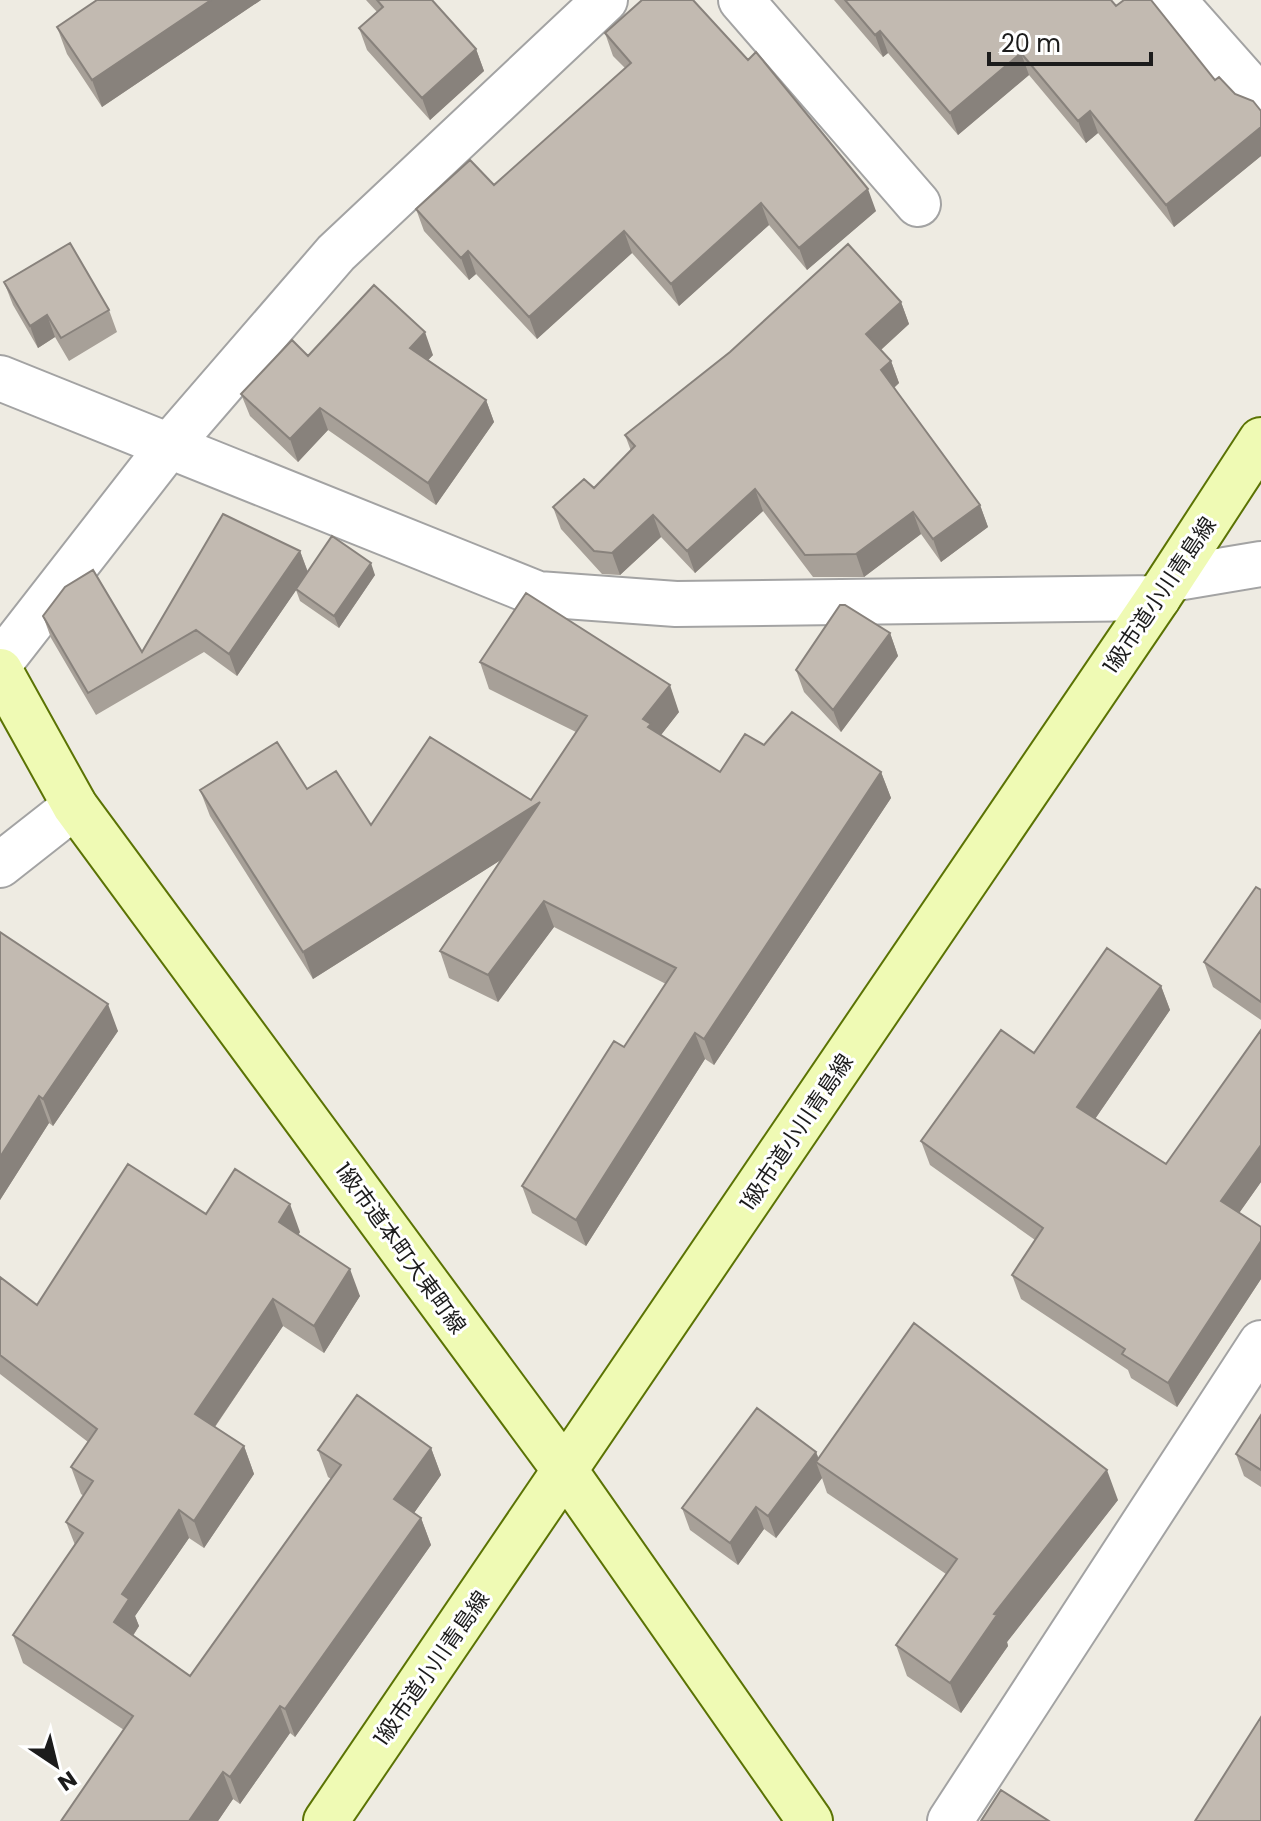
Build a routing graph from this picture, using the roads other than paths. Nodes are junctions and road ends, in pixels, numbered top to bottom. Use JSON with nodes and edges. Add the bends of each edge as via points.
{"nodes":[{"id":1,"x":605,"y":0,"type":"edge"},
{"id":2,"x":741,"y":0,"type":"edge"},
{"id":3,"x":1173,"y":0,"type":"edge"},
{"id":4,"x":1261,"y":99,"type":"edge"},
{"id":5,"x":918,"y":204,"type":"dead end"},
{"id":6,"x":0,"y":378,"type":"edge"},
{"id":7,"x":1261,"y":440,"type":"edge"},
{"id":8,"x":169,"y":446,"type":"junction"},
{"id":9,"x":1261,"y":564,"type":"edge"},
{"id":10,"x":1165,"y":588,"type":"junction"},
{"id":11,"x":0,"y":663,"type":"edge"},
{"id":12,"x":0,"y":671,"type":"edge"},
{"id":13,"x":75,"y":806,"type":"junction"},
{"id":14,"x":0,"y":865,"type":"edge"},
{"id":15,"x":1261,"y":1343,"type":"edge"},
{"id":16,"x":566,"y":1472,"type":"junction"},
{"id":17,"x":326,"y":1821,"type":"edge"},
{"id":18,"x":810,"y":1821,"type":"edge"},
{"id":19,"x":950,"y":1821,"type":"edge"}],
"edges":[{"from":1,"to":8,"type":"street","via":[[336,253]]},
{"from":2,"to":5,"type":"street"},
{"from":3,"to":4,"type":"street"},
{"from":6,"to":8,"type":"street"},
{"from":7,"to":10,"type":"street","name":"1級市道小川青島線"},
{"from":8,"to":10,"type":"street","via":[[538,594],[676,604]]},
{"from":8,"to":11,"type":"street"},
{"from":9,"to":10,"type":"street"},
{"from":10,"to":16,"type":"street","name":"1級市道小川青島線"},
{"from":12,"to":13,"type":"street","name":"1級市道本町大東町線"},
{"from":13,"to":14,"type":"street"},
{"from":13,"to":16,"type":"street","name":"1級市道本町大東町線"},
{"from":15,"to":19,"type":"street"},
{"from":16,"to":17,"type":"street","name":"1級市道小川青島線"},
{"from":16,"to":18,"type":"street","name":"1級市道本町大東町線"}]}
